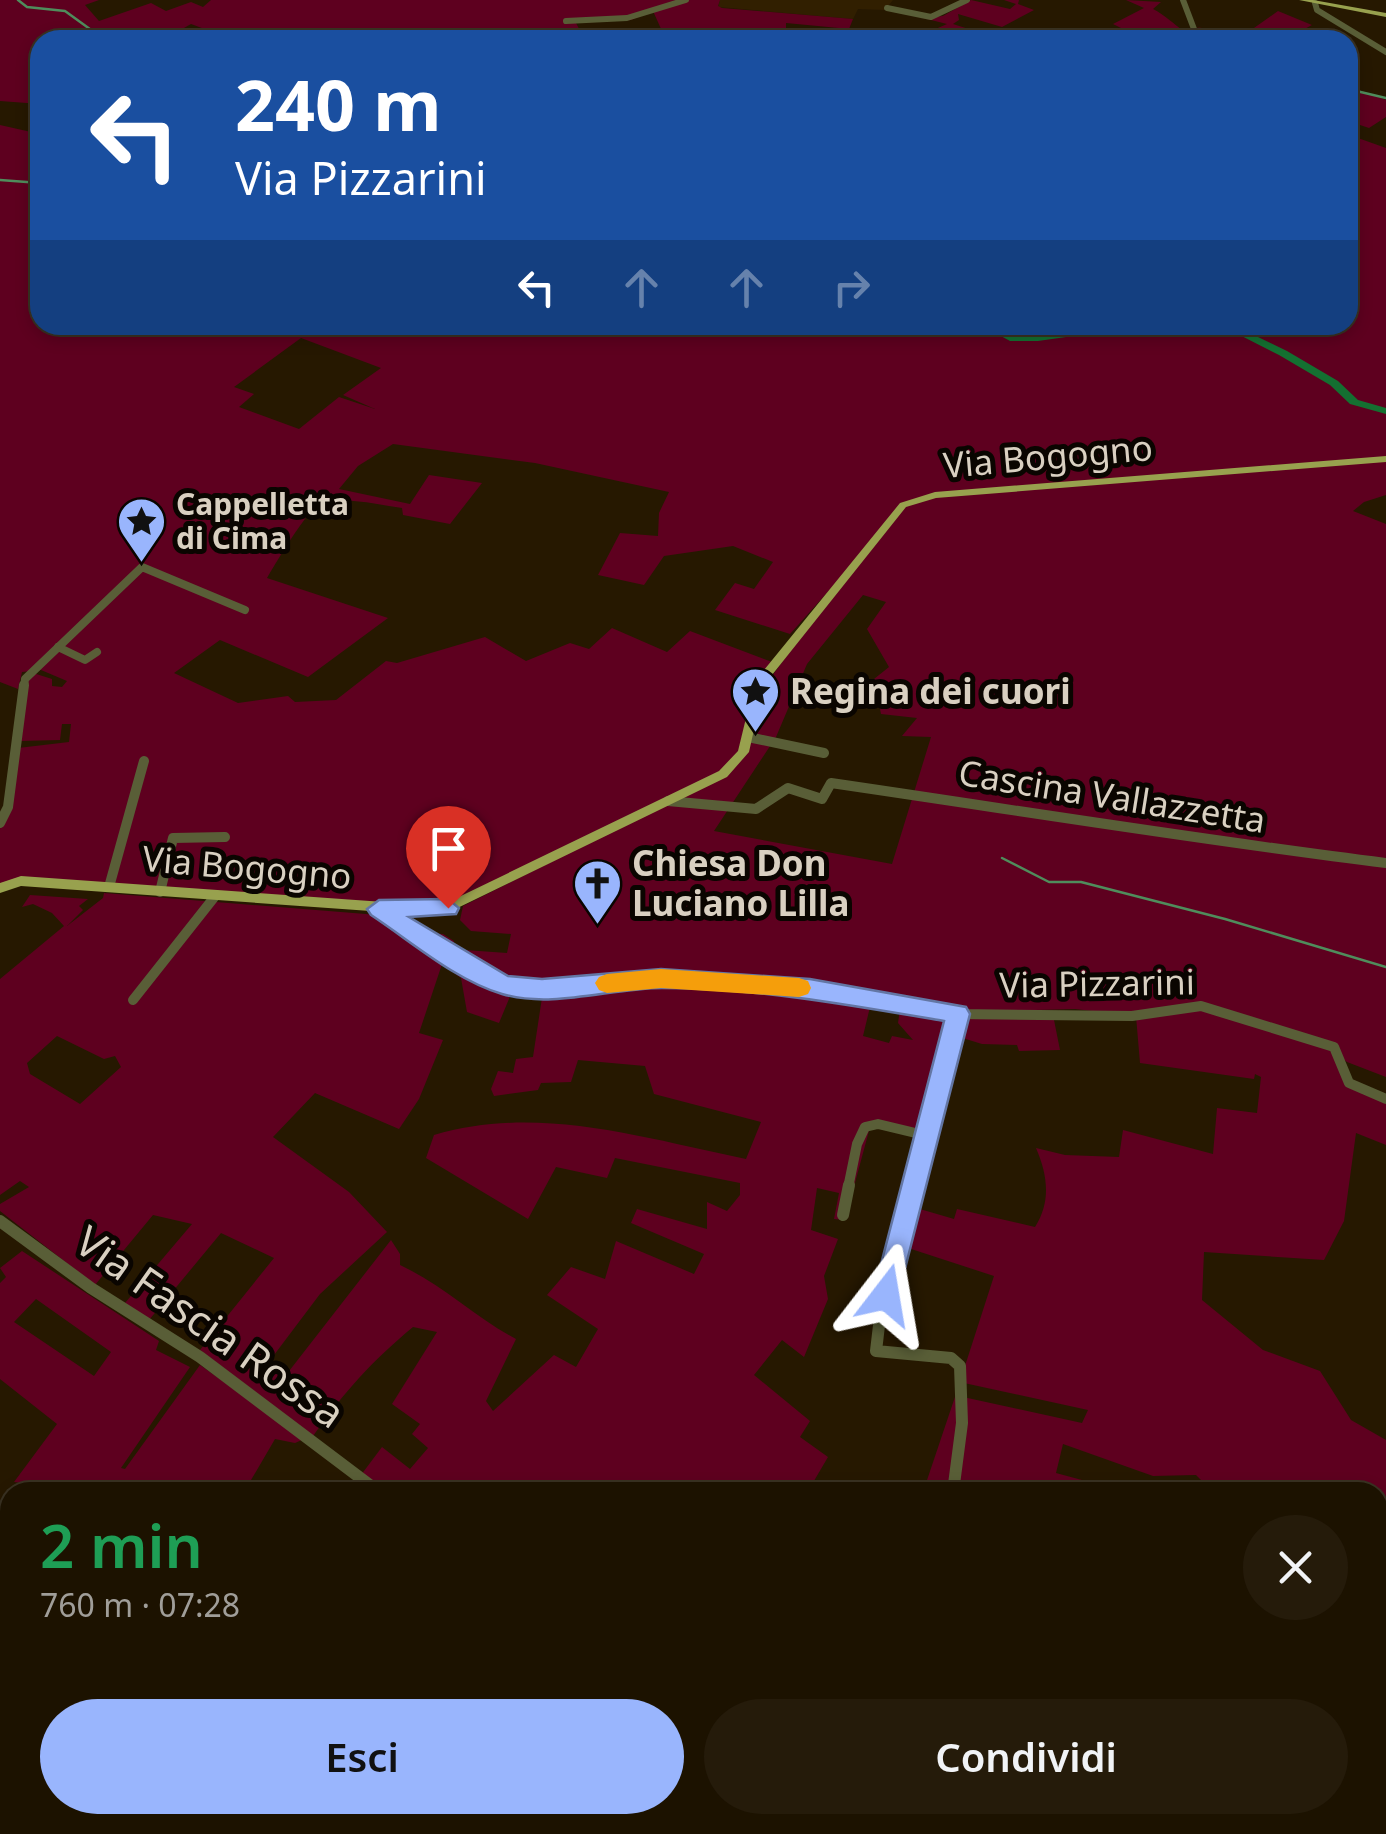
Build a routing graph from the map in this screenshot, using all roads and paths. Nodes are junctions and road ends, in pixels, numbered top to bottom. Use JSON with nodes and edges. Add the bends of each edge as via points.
{"nodes":[{"id":1,"x":968,"y":0,"type":"edge"},
{"id":2,"x":1184,"y":0,"type":"edge"},
{"id":3,"x":1302,"y":0,"type":"edge"},
{"id":4,"x":684,"y":1,"type":"edge"},
{"id":5,"x":1315,"y":2,"type":"junction"},
{"id":6,"x":887,"y":8,"type":"dead end"},
{"id":7,"x":1386,"y":15,"type":"edge"},
{"id":8,"x":566,"y":21,"type":"dead end"},
{"id":9,"x":1194,"y":28,"type":"dead end"},
{"id":10,"x":1348,"y":30,"type":"edge"},
{"id":11,"x":1358,"y":36,"type":"edge"},
{"id":12,"x":1386,"y":52,"type":"edge"},
{"id":13,"x":1386,"y":459,"type":"edge"},
{"id":14,"x":245,"y":610,"type":"dead end"},
{"id":15,"x":58,"y":646,"type":"junction"},
{"id":16,"x":96,"y":652,"type":"dead end"},
{"id":17,"x":748,"y":737,"type":"junction"},
{"id":18,"x":824,"y":752,"type":"dead end"},
{"id":19,"x":144,"y":761,"type":"dead end"},
{"id":20,"x":668,"y":801,"type":"junction"},
{"id":21,"x":0,"y":823,"type":"edge"},
{"id":22,"x":226,"y":836,"type":"dead end"},
{"id":23,"x":1386,"y":863,"type":"edge"},
{"id":24,"x":0,"y":888,"type":"edge"},
{"id":25,"x":109,"y":888,"type":"junction"},
{"id":26,"x":160,"y":892,"type":"junction"},
{"id":27,"x":216,"y":896,"type":"junction"},
{"id":28,"x":379,"y":909,"type":"junction"},
{"id":29,"x":132,"y":1000,"type":"dead end"},
{"id":30,"x":958,"y":1014,"type":"junction"},
{"id":31,"x":1386,"y":1099,"type":"edge"},
{"id":32,"x":928,"y":1136,"type":"junction"},
{"id":33,"x":843,"y":1216,"type":"dead end"},
{"id":34,"x":0,"y":1222,"type":"edge"},
{"id":35,"x":366,"y":1482,"type":"edge"},
{"id":36,"x":954,"y":1482,"type":"edge"}],
"edges":[{"from":1,"to":6,"type":"street","via":[[931,17]]},
{"from":2,"to":9,"type":"street"},
{"from":3,"to":5,"type":"main road"},
{"from":4,"to":8,"type":"street","via":[[627,18]]},
{"from":5,"to":7,"type":"main road"},
{"from":5,"to":10,"type":"street"},
{"from":11,"to":12,"type":"street"},
{"from":13,"to":17,"type":"main road","name":"Via Bogogno","via":[[912,500],[759,684]]},
{"from":14,"to":15,"type":"street","via":[[142,567]]},
{"from":15,"to":16,"type":"street","via":[[85,660]]},
{"from":15,"to":21,"type":"street","via":[[22,688],[8,807]]},
{"from":17,"to":18,"type":"street"},
{"from":17,"to":20,"type":"main road","name":"Via Bogogno","via":[[738,761],[723,774]]},
{"from":19,"to":25,"type":"street"},
{"from":20,"to":23,"type":"street","name":"Cascina Vallazzetta","via":[[756,808],[788,788],[822,800],[830,783]]},
{"from":20,"to":28,"type":"main road","name":"Via Bogogno","via":[[440,911]]},
{"from":22,"to":26,"type":"street","via":[[173,838]]},
{"from":24,"to":25,"type":"main road","name":"Via Bogogno","via":[[17,881]]},
{"from":25,"to":26,"type":"main road","name":"Via Bogogno"},
{"from":26,"to":27,"type":"main road","name":"Via Bogogno"},
{"from":27,"to":28,"type":"main road","name":"Via Bogogno"},
{"from":27,"to":29,"type":"street"},
{"from":28,"to":30,"type":"street","name":"Via Pizzarini","via":[[506,986],[702,981],[810,988]]},
{"from":30,"to":31,"type":"street","name":"Via Pizzarini","via":[[1119,1016],[1201,1006],[1334,1047],[1348,1084]]},
{"from":30,"to":32,"type":"street"},
{"from":32,"to":33,"type":"street","via":[[864,1127]]},
{"from":32,"to":36,"type":"street","via":[[876,1351],[957,1361],[960,1450]]},
{"from":34,"to":35,"type":"street","name":"Via Fascia Rossa","via":[[200,1357]]}]}
